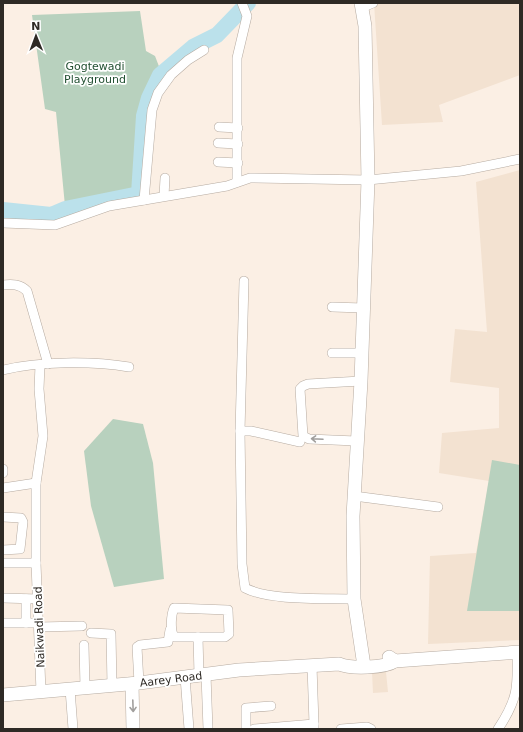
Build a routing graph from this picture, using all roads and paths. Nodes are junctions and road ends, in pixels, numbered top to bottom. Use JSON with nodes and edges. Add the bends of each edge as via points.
{"nodes":[{"id":1,"x":242,"y":3,"type":"edge"},
{"id":2,"x":365,"y":5,"type":"edge"},
{"id":3,"x":204,"y":50,"type":"dead end"},
{"id":4,"x":218,"y":127,"type":"dead end"},
{"id":5,"x":238,"y":128,"type":"junction"},
{"id":6,"x":218,"y":143,"type":"dead end"},
{"id":7,"x":238,"y":144,"type":"junction"},
{"id":8,"x":520,"y":158,"type":"edge"},
{"id":9,"x":218,"y":162,"type":"dead end"},
{"id":10,"x":238,"y":163,"type":"junction"},
{"id":11,"x":138,"y":174,"type":"dead end"},
{"id":12,"x":148,"y":174,"type":"junction"},
{"id":13,"x":165,"y":178,"type":"dead end"},
{"id":14,"x":368,"y":180,"type":"junction"},
{"id":15,"x":237,"y":182,"type":"junction"},
{"id":16,"x":164,"y":196,"type":"junction"},
{"id":17,"x":144,"y":200,"type":"junction"},
{"id":18,"x":3,"y":223,"type":"edge"},
{"id":19,"x":244,"y":281,"type":"dead end"},
{"id":20,"x":3,"y":285,"type":"edge"},
{"id":21,"x":332,"y":307,"type":"dead end"},
{"id":22,"x":363,"y":308,"type":"junction"},
{"id":23,"x":332,"y":353,"type":"dead end"},
{"id":24,"x":361,"y":353,"type":"junction"},
{"id":25,"x":44,"y":364,"type":"junction"},
{"id":26,"x":129,"y":367,"type":"dead end"},
{"id":27,"x":3,"y":370,"type":"edge"},
{"id":28,"x":361,"y":381,"type":"junction"},
{"id":29,"x":240,"y":431,"type":"junction"},
{"id":30,"x":356,"y":440,"type":"junction"},
{"id":31,"x":300,"y":442,"type":"dead end"},
{"id":32,"x":3,"y":469,"type":"edge"},
{"id":33,"x":3,"y":474,"type":"edge"},
{"id":34,"x":36,"y":483,"type":"junction"},
{"id":35,"x":3,"y":488,"type":"edge"},
{"id":36,"x":354,"y":496,"type":"junction"},
{"id":37,"x":438,"y":507,"type":"dead end"},
{"id":38,"x":3,"y":517,"type":"edge"},
{"id":39,"x":3,"y":550,"type":"edge"},
{"id":40,"x":3,"y":562,"type":"edge"},
{"id":41,"x":36,"y":563,"type":"junction"},
{"id":42,"x":3,"y":593,"type":"edge"},
{"id":43,"x":38,"y":596,"type":"junction"},
{"id":44,"x":3,"y":598,"type":"edge"},
{"id":45,"x":26,"y":599,"type":"junction"},
{"id":46,"x":354,"y":599,"type":"junction"},
{"id":47,"x":170,"y":605,"type":"dead end"},
{"id":48,"x":3,"y":623,"type":"edge"},
{"id":49,"x":26,"y":623,"type":"junction"},
{"id":50,"x":38,"y":625,"type":"junction"},
{"id":51,"x":82,"y":626,"type":"dead end"},
{"id":52,"x":91,"y":633,"type":"dead end"},
{"id":53,"x":198,"y":637,"type":"junction"},
{"id":54,"x":84,"y":645,"type":"dead end"},
{"id":55,"x":518,"y":652,"type":"edge"},
{"id":56,"x":364,"y":662,"type":"junction"},
{"id":57,"x":312,"y":666,"type":"junction"},
{"id":58,"x":202,"y":675,"type":"junction"},
{"id":59,"x":185,"y":677,"type":"junction"},
{"id":60,"x":135,"y":684,"type":"junction"},
{"id":61,"x":112,"y":686,"type":"junction"},
{"id":62,"x":85,"y":688,"type":"junction"},
{"id":63,"x":70,"y":689,"type":"junction"},
{"id":64,"x":41,"y":692,"type":"junction"},
{"id":65,"x":3,"y":695,"type":"edge"},
{"id":66,"x":271,"y":706,"type":"dead end"},
{"id":67,"x":314,"y":726,"type":"edge"},
{"id":68,"x":292,"y":727,"type":"edge"},
{"id":69,"x":73,"y":729,"type":"edge"},
{"id":70,"x":134,"y":729,"type":"edge"},
{"id":71,"x":189,"y":729,"type":"edge"},
{"id":72,"x":208,"y":729,"type":"edge"},
{"id":73,"x":246,"y":729,"type":"edge"},
{"id":74,"x":254,"y":729,"type":"edge"},
{"id":75,"x":341,"y":729,"type":"edge"},
{"id":76,"x":371,"y":729,"type":"edge"},
{"id":77,"x":498,"y":729,"type":"edge"}],
"edges":[{"from":1,"to":5,"type":"street","via":[[247,16],[237,58]]},
{"from":2,"to":14,"type":"street"},
{"from":3,"to":12,"type":"street","via":[[171,75],[158,93],[152,110]]},
{"from":4,"to":5,"type":"street"},
{"from":5,"to":7,"type":"street"},
{"from":6,"to":7,"type":"street"},
{"from":7,"to":10,"type":"street"},
{"from":8,"to":14,"type":"street","via":[[461,171]]},
{"from":9,"to":10,"type":"street"},
{"from":10,"to":15,"type":"street"},
{"from":11,"to":12,"type":"street"},
{"from":12,"to":17,"type":"street"},
{"from":13,"to":16,"type":"street"},
{"from":14,"to":15,"type":"street","via":[[250,178]]},
{"from":14,"to":22,"type":"street"},
{"from":15,"to":16,"type":"street","via":[[227,186]]},
{"from":16,"to":17,"type":"street"},
{"from":17,"to":18,"type":"street","via":[[109,206],[55,225]]},
{"from":19,"to":29,"type":"street"},
{"from":20,"to":25,"type":"street","name":"Naikwadi Road","via":[[15,284],[27,291]]},
{"from":21,"to":22,"type":"street"},
{"from":22,"to":24,"type":"street"},
{"from":23,"to":24,"type":"street"},
{"from":24,"to":28,"type":"street"},
{"from":25,"to":26,"type":"street","via":[[112,364]]},
{"from":25,"to":27,"type":"street","via":[[23,365]]},
{"from":25,"to":34,"type":"street","name":"Naikwadi Road","via":[[39,390],[43,436]]},
{"from":28,"to":30,"type":"street"},
{"from":30,"to":28,"type":"street","one_way":true,"via":[[308,439],[303,436],[300,389],[308,384]]},
{"from":29,"to":31,"type":"street"},
{"from":29,"to":46,"type":"street","via":[[242,564],[245,588],[269,596]]},
{"from":30,"to":36,"type":"street"},
{"from":32,"to":33,"type":"street"},
{"from":34,"to":35,"type":"street"},
{"from":34,"to":41,"type":"street","name":"Naikwadi Road"},
{"from":36,"to":37,"type":"street"},
{"from":36,"to":46,"type":"street"},
{"from":38,"to":39,"type":"street","via":[[21,518],[23,522],[20,549]]},
{"from":40,"to":41,"type":"street"},
{"from":41,"to":43,"type":"street","name":"Naikwadi Road"},
{"from":42,"to":43,"type":"street"},
{"from":43,"to":45,"type":"street"},
{"from":43,"to":50,"type":"street","name":"Naikwadi Road"},
{"from":44,"to":45,"type":"street"},
{"from":45,"to":49,"type":"street"},
{"from":46,"to":56,"type":"street"},
{"from":47,"to":60,"type":"street","via":[[170,640],[137,647]]},
{"from":48,"to":49,"type":"street"},
{"from":49,"to":50,"type":"street"},
{"from":50,"to":51,"type":"street"},
{"from":50,"to":64,"type":"street","name":"Naikwadi Road"},
{"from":52,"to":61,"type":"street","via":[[111,634]]},
{"from":53,"to":53,"type":"street","via":[[174,637],[174,608],[228,610],[227,636]]},
{"from":53,"to":58,"type":"street"},
{"from":54,"to":62,"type":"street"},
{"from":55,"to":56,"type":"street","name":"Aarey Road","via":[[395,661],[389,657]]},
{"from":55,"to":77,"type":"street","via":[[518,682],[511,709]]},
{"from":56,"to":57,"type":"street","name":"Aarey Road","via":[[346,659],[339,664]]},
{"from":57,"to":58,"type":"street","name":"Aarey Road"},
{"from":57,"to":67,"type":"street"},
{"from":58,"to":59,"type":"street","name":"Aarey Road"},
{"from":58,"to":72,"type":"street"},
{"from":59,"to":60,"type":"street","name":"Aarey Road"},
{"from":59,"to":71,"type":"street"},
{"from":60,"to":61,"type":"street","name":"Aarey Road"},
{"from":60,"to":70,"type":"street","one_way":true},
{"from":61,"to":62,"type":"street","name":"Aarey Road"},
{"from":62,"to":63,"type":"street","name":"Aarey Road"},
{"from":63,"to":64,"type":"street","name":"Aarey Road"},
{"from":63,"to":69,"type":"street"},
{"from":64,"to":65,"type":"street","name":"Aarey Road"},
{"from":66,"to":73,"type":"street","via":[[246,708]]},
{"from":67,"to":68,"type":"street"},
{"from":68,"to":74,"type":"street"},
{"from":75,"to":76,"type":"street"}]}
